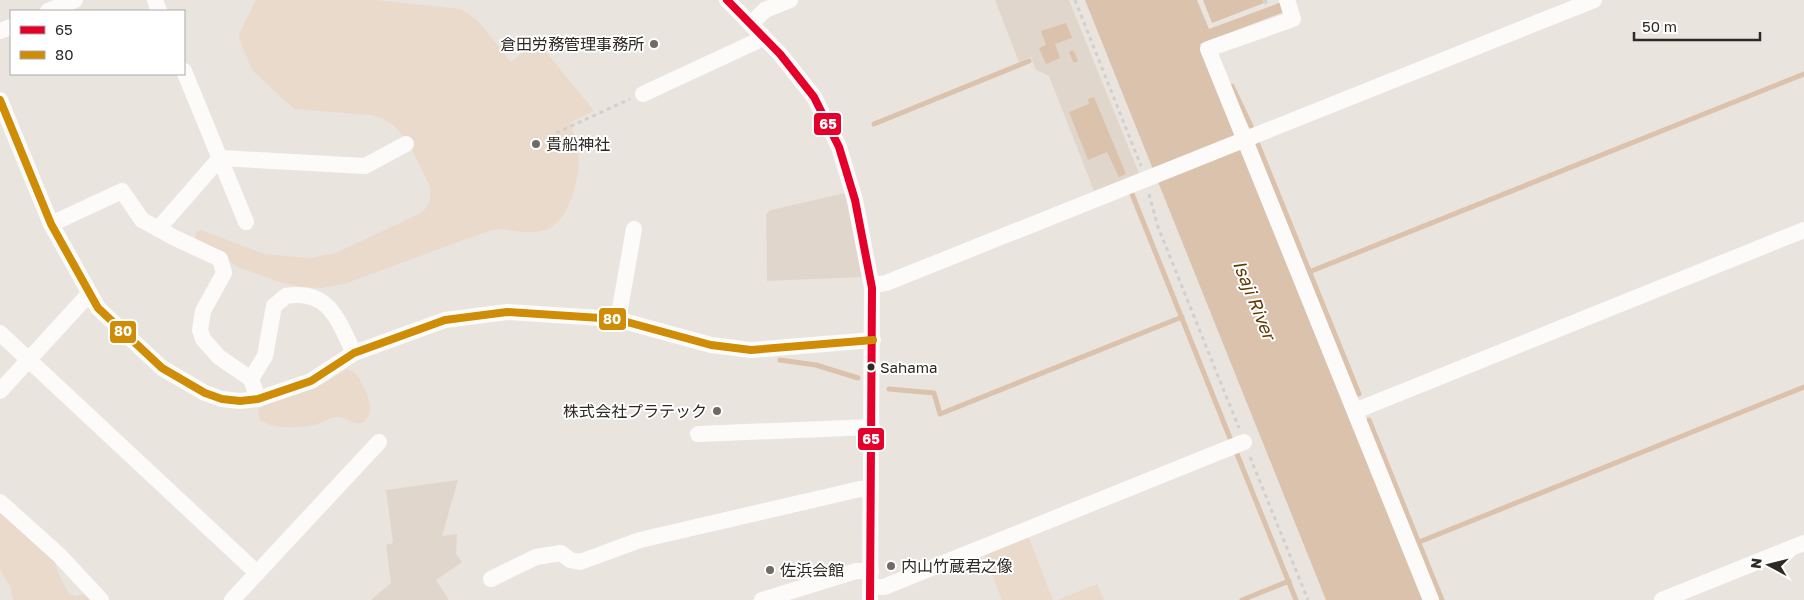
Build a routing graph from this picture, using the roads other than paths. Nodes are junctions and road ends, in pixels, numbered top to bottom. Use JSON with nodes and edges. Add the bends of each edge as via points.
{"nodes":[{"id":1,"x":75,"y":0,"type":"edge"},
{"id":2,"x":727,"y":0,"type":"edge"},
{"id":3,"x":790,"y":0,"type":"edge"},
{"id":4,"x":1287,"y":0,"type":"edge"},
{"id":5,"x":1594,"y":0,"type":"edge"},
{"id":6,"x":50,"y":10,"type":"edge"},
{"id":7,"x":756,"y":30,"type":"junction"},
{"id":8,"x":185,"y":73,"type":"edge"},
{"id":9,"x":643,"y":94,"type":"road end"},
{"id":10,"x":0,"y":100,"type":"edge"},
{"id":11,"x":1243,"y":140,"type":"junction"},
{"id":12,"x":406,"y":144,"type":"dead end"},
{"id":13,"x":220,"y":158,"type":"junction"},
{"id":14,"x":246,"y":222,"type":"dead end"},
{"id":15,"x":51,"y":224,"type":"junction"},
{"id":16,"x":158,"y":229,"type":"junction"},
{"id":17,"x":634,"y":229,"type":"dead end"},
{"id":18,"x":1804,"y":230,"type":"edge"},
{"id":19,"x":872,"y":285,"type":"junction"},
{"id":20,"x":90,"y":294,"type":"junction"},
{"id":21,"x":618,"y":320,"type":"junction"},
{"id":22,"x":0,"y":333,"type":"edge"},
{"id":23,"x":873,"y":340,"type":"junction"},
{"id":24,"x":354,"y":354,"type":"junction"},
{"id":25,"x":29,"y":360,"type":"junction"},
{"id":26,"x":251,"y":379,"type":"junction"},
{"id":27,"x":0,"y":391,"type":"edge"},
{"id":28,"x":258,"y":398,"type":"junction"},
{"id":29,"x":1355,"y":410,"type":"junction"},
{"id":30,"x":872,"y":427,"type":"junction"},
{"id":31,"x":698,"y":434,"type":"dead end"},
{"id":32,"x":378,"y":442,"type":"dead end"},
{"id":33,"x":1244,"y":442,"type":"road end"},
{"id":34,"x":871,"y":490,"type":"junction"},
{"id":35,"x":0,"y":502,"type":"edge"},
{"id":36,"x":1804,"y":543,"type":"edge"},
{"id":37,"x":257,"y":573,"type":"junction"},
{"id":38,"x":491,"y":579,"type":"dead end"},
{"id":39,"x":870,"y":586,"type":"edge"},
{"id":40,"x":101,"y":600,"type":"edge"},
{"id":41,"x":232,"y":600,"type":"edge"},
{"id":42,"x":762,"y":600,"type":"edge"},
{"id":43,"x":1431,"y":600,"type":"edge"},
{"id":44,"x":1662,"y":600,"type":"edge"}],
"edges":[{"from":1,"to":6,"type":"street"},
{"from":2,"to":7,"type":"street"},
{"from":3,"to":7,"type":"street","via":[[765,10]]},
{"from":4,"to":11,"type":"street","via":[[1293,19],[1208,49]]},
{"from":5,"to":11,"type":"street"},
{"from":7,"to":9,"type":"street","via":[[755,42]]},
{"from":7,"to":19,"type":"street","via":[[814,97],[839,147],[855,200]]},
{"from":8,"to":13,"type":"street"},
{"from":10,"to":15,"type":"street"},
{"from":11,"to":19,"type":"street","via":[[895,279]]},
{"from":11,"to":29,"type":"street"},
{"from":12,"to":13,"type":"street","via":[[365,166]]},
{"from":13,"to":14,"type":"street"},
{"from":13,"to":16,"type":"street"},
{"from":15,"to":16,"type":"street","via":[[122,191],[142,220]]},
{"from":15,"to":20,"type":"street"},
{"from":16,"to":26,"type":"street","via":[[220,259],[224,273],[203,311],[200,330],[203,339],[219,357]]},
{"from":17,"to":21,"type":"street"},
{"from":18,"to":29,"type":"street"},
{"from":19,"to":23,"type":"street"},
{"from":20,"to":25,"type":"street"},
{"from":20,"to":28,"type":"street","via":[[104,315],[150,358],[176,377],[222,399]]},
{"from":21,"to":23,"type":"street","via":[[711,345],[751,350]]},
{"from":21,"to":24,"type":"street","via":[[515,311],[462,316]]},
{"from":22,"to":25,"type":"street"},
{"from":23,"to":30,"type":"street"},
{"from":24,"to":26,"type":"street","via":[[334,312],[326,303],[307,296],[286,296],[274,306],[265,356]]},
{"from":24,"to":28,"type":"street","via":[[319,377]]},
{"from":25,"to":27,"type":"street"},
{"from":25,"to":37,"type":"street"},
{"from":26,"to":28,"type":"street"},
{"from":29,"to":43,"type":"street"},
{"from":30,"to":31,"type":"street"},
{"from":30,"to":34,"type":"street"},
{"from":32,"to":37,"type":"street"},
{"from":33,"to":39,"type":"street","via":[[884,587]]},
{"from":34,"to":38,"type":"street","via":[[860,489],[640,540],[580,562],[561,554],[541,556]]},
{"from":34,"to":39,"type":"street"},
{"from":35,"to":40,"type":"street","via":[[59,555]]},
{"from":36,"to":44,"type":"street"},
{"from":37,"to":41,"type":"street"},
{"from":39,"to":42,"type":"street","via":[[856,572]]}]}
